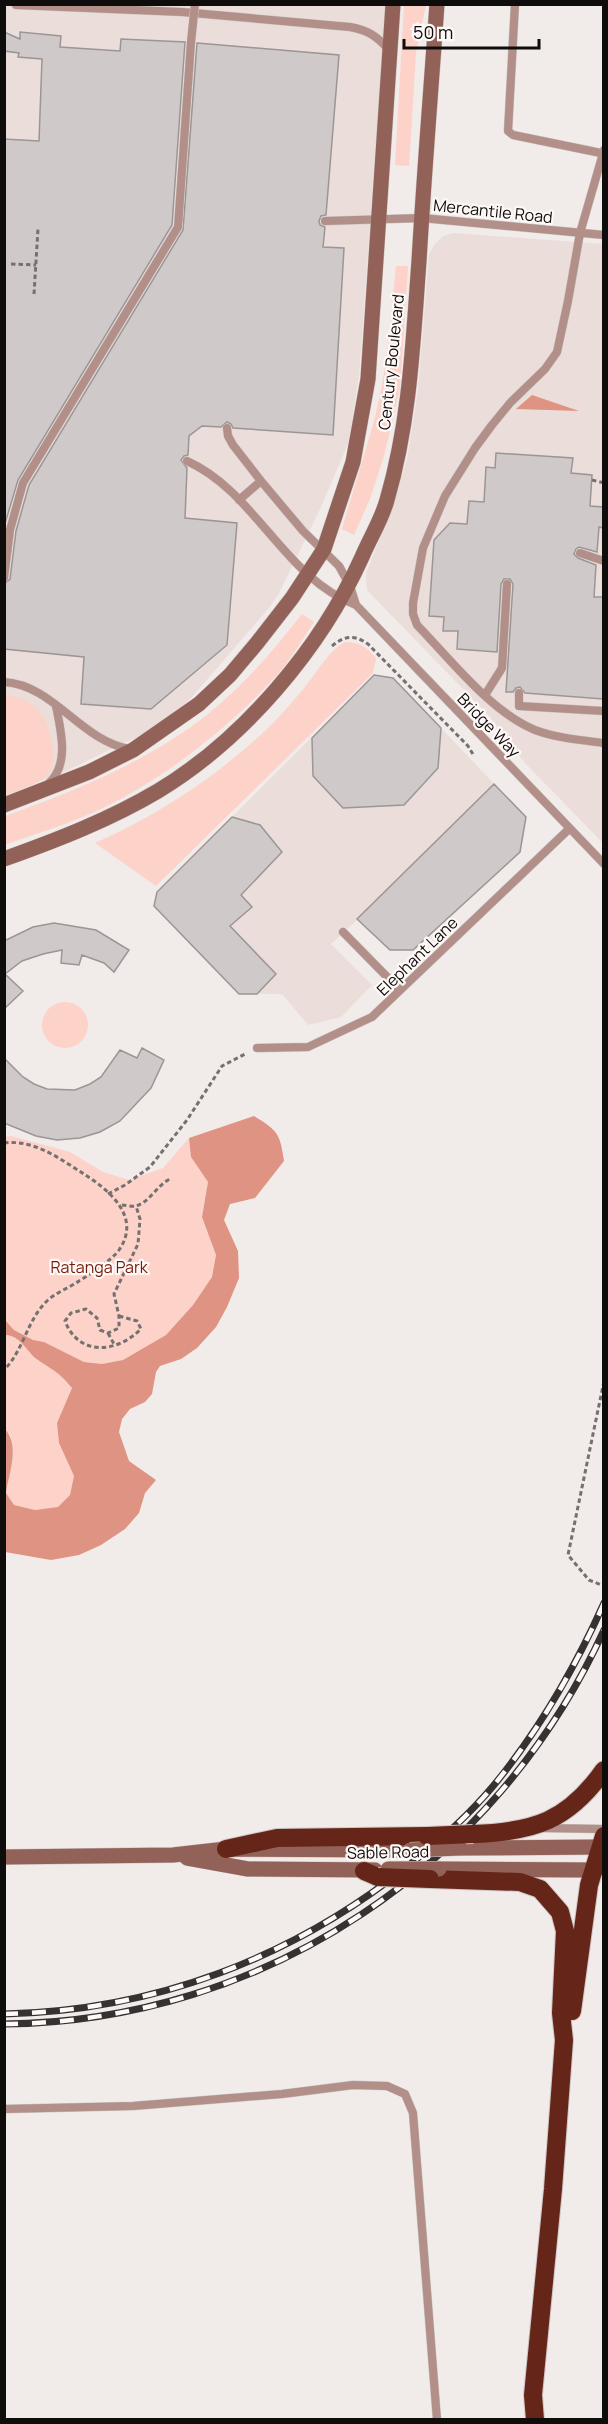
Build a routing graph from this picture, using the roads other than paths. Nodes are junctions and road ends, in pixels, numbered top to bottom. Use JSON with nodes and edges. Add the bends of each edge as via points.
{"nodes":[{"id":1,"x":16,"y":4,"type":"edge"},
{"id":2,"x":195,"y":4,"type":"edge"},
{"id":3,"x":393,"y":4,"type":"edge"},
{"id":4,"x":437,"y":4,"type":"edge"},
{"id":5,"x":515,"y":4,"type":"edge"},
{"id":6,"x":389,"y":50,"type":"junction"},
{"id":7,"x":602,"y":152,"type":"edge"},
{"id":8,"x":379,"y":218,"type":"junction"},
{"id":9,"x":422,"y":218,"type":"junction"},
{"id":10,"x":325,"y":221,"type":"dead end"},
{"id":11,"x":580,"y":233,"type":"junction"},
{"id":12,"x":603,"y":235,"type":"edge"},
{"id":13,"x":227,"y":428,"type":"dead end"},
{"id":14,"x":187,"y":461,"type":"dead end"},
{"id":15,"x":261,"y":481,"type":"junction"},
{"id":16,"x":239,"y":500,"type":"junction"},
{"id":17,"x":324,"y":549,"type":"junction"},
{"id":18,"x":580,"y":553,"type":"dead end"},
{"id":19,"x":603,"y":561,"type":"edge"},
{"id":20,"x":308,"y":574,"type":"junction"},
{"id":21,"x":4,"y":578,"type":"edge"},
{"id":22,"x":507,"y":584,"type":"dead end"},
{"id":23,"x":350,"y":586,"type":"junction"},
{"id":24,"x":349,"y":602,"type":"junction"},
{"id":25,"x":4,"y":682,"type":"edge"},
{"id":26,"x":519,"y":693,"type":"dead end"},
{"id":27,"x":485,"y":695,"type":"junction"},
{"id":28,"x":56,"y":706,"type":"junction"},
{"id":29,"x":603,"y":711,"type":"edge"},
{"id":30,"x":603,"y":743,"type":"edge"},
{"id":31,"x":133,"y":750,"type":"junction"},
{"id":32,"x":38,"y":793,"type":"junction"},
{"id":33,"x":4,"y":805,"type":"edge"},
{"id":34,"x":569,"y":829,"type":"junction"},
{"id":35,"x":4,"y":859,"type":"edge"},
{"id":36,"x":603,"y":864,"type":"edge"},
{"id":37,"x":343,"y":932,"type":"dead end"},
{"id":38,"x":400,"y":990,"type":"junction"},
{"id":39,"x":256,"y":1048,"type":"road end"},
{"id":40,"x":603,"y":1770,"type":"edge"},
{"id":41,"x":528,"y":1828,"type":"junction"},
{"id":42,"x":603,"y":1839,"type":"edge"},
{"id":43,"x":226,"y":1849,"type":"junction"},
{"id":44,"x":173,"y":1855,"type":"junction"},
{"id":45,"x":4,"y":1857,"type":"edge"},
{"id":46,"x":598,"y":1868,"type":"edge"},
{"id":47,"x":377,"y":1872,"type":"joint"},
{"id":48,"x":435,"y":1874,"type":"junction"},
{"id":49,"x":564,"y":2040,"type":"junction"},
{"id":50,"x":4,"y":2109,"type":"edge"},
{"id":51,"x":437,"y":2420,"type":"edge"},
{"id":52,"x":535,"y":2420,"type":"edge"}],
"edges":[{"from":1,"to":6,"type":"lane","via":[[182,12],[350,27],[364,29]]},
{"from":2,"to":21,"type":"lane","bridge":true,"via":[[177,227],[23,483],[10,530]]},
{"from":3,"to":6,"type":"main road","name":"Century Boulevard"},
{"from":4,"to":9,"type":"main road","name":"Century Boulevard"},
{"from":5,"to":7,"type":"lane","via":[[508,131]]},
{"from":6,"to":8,"type":"main road","name":"Century Boulevard"},
{"from":7,"to":11,"type":"lane"},
{"from":8,"to":9,"type":"lane","name":"Mercantile Road"},
{"from":8,"to":10,"type":"lane","name":"Mercantile Road"},
{"from":8,"to":17,"type":"main road","name":"Century Boulevard","via":[[368,379],[360,432]]},
{"from":9,"to":11,"type":"lane","name":"Mercantile Road"},
{"from":9,"to":23,"type":"main road","name":"Century Boulevard","via":[[406,419],[387,502]]},
{"from":11,"to":12,"type":"lane","name":"Mercantile Road"},
{"from":11,"to":27,"type":"lane","via":[[557,352],[475,448],[445,496],[423,548],[412,603],[417,625]]},
{"from":13,"to":15,"type":"lane","via":[[233,445]]},
{"from":14,"to":16,"type":"lane","name":"Bridge Way","via":[[202,467]]},
{"from":15,"to":16,"type":"lane"},
{"from":15,"to":17,"type":"lane","via":[[303,531]]},
{"from":16,"to":20,"type":"lane","name":"Bridge Way"},
{"from":17,"to":20,"type":"main road","name":"Century Boulevard"},
{"from":17,"to":23,"type":"lane"},
{"from":18,"to":19,"type":"lane"},
{"from":20,"to":24,"type":"lane","name":"Bridge Way"},
{"from":20,"to":31,"type":"main road","name":"Century Boulevard","via":[[230,675],[199,704]]},
{"from":22,"to":27,"type":"lane","via":[[502,668]]},
{"from":23,"to":24,"type":"main road","name":"Century Boulevard"},
{"from":24,"to":34,"type":"lane","name":"Bridge Way"},
{"from":24,"to":35,"type":"main road","name":"Century Boulevard","via":[[290,673],[200,762],[113,816]]},
{"from":25,"to":28,"type":"lane","via":[[39,691]]},
{"from":26,"to":29,"type":"lane","via":[[519,706]]},
{"from":27,"to":30,"type":"lane","via":[[503,713],[535,730]]},
{"from":28,"to":31,"type":"lane","via":[[102,740]]},
{"from":28,"to":32,"type":"lane","via":[[62,756],[56,776]]},
{"from":31,"to":32,"type":"main road","name":"Century Boulevard"},
{"from":32,"to":33,"type":"main road","name":"Century Boulevard"},
{"from":34,"to":36,"type":"lane","name":"Bridge Way"},
{"from":34,"to":38,"type":"lane","name":"Elephant Lane"},
{"from":37,"to":38,"type":"lane"},
{"from":38,"to":39,"type":"lane","name":"Elephant Lane","via":[[372,1017],[308,1047]]},
{"from":40,"to":41,"type":"highway","via":[[578,1801]]},
{"from":41,"to":42,"type":"lane"},
{"from":41,"to":43,"type":"highway","bridge":true,"via":[[509,1833],[277,1838]]},
{"from":42,"to":43,"type":"main road","name":"Sable Road","bridge":true,"via":[[410,1850]]},
{"from":42,"to":46,"type":"highway"},
{"from":43,"to":44,"type":"main road","name":"Sable Road"},
{"from":44,"to":45,"type":"main road","name":"Sable Road"},
{"from":44,"to":47,"type":"main road","name":"Sable Road","via":[[248,1869]]},
{"from":46,"to":48,"type":"main road","name":"Sable Road"},
{"from":46,"to":49,"type":"highway"},
{"from":47,"to":48,"type":"highway","bridge":true},
{"from":48,"to":49,"type":"highway","via":[[520,1882],[540,1890],[560,1912],[566,1931],[561,2013]]},
{"from":49,"to":52,"type":"highway","via":[[533,2395]]},
{"from":50,"to":51,"type":"lane","via":[[133,2106],[353,2085],[387,2086],[405,2094],[413,2113]]}]}
